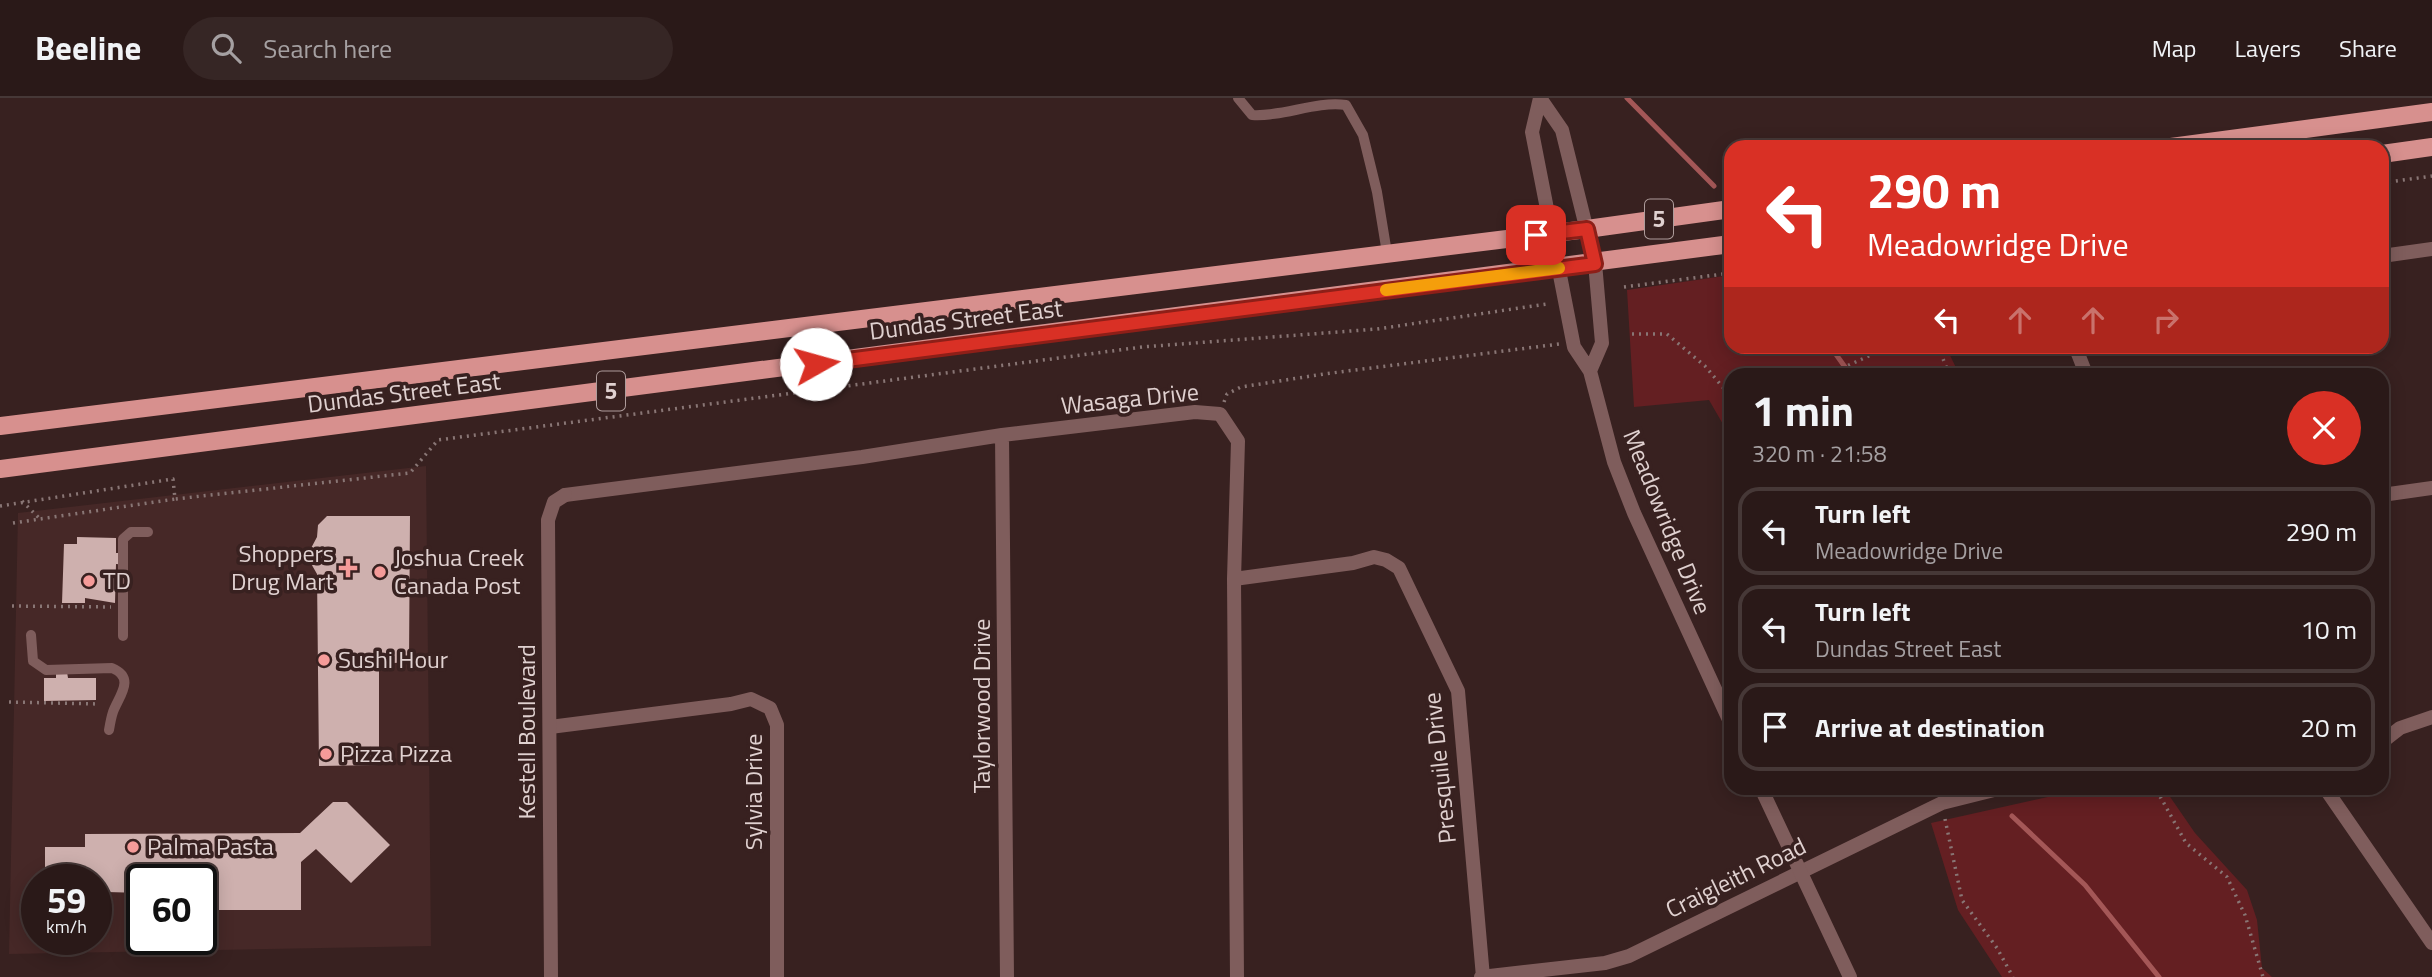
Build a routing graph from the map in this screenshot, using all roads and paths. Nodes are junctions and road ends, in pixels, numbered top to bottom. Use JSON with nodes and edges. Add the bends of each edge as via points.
{"nodes":[{"id":1,"x":1238,"y":98,"type":"edge"},
{"id":2,"x":2432,"y":112,"type":"edge"},
{"id":3,"x":2223,"y":140,"type":"edge"},
{"id":4,"x":2432,"y":147,"type":"edge"},
{"id":5,"x":2389,"y":153,"type":"edge"},
{"id":6,"x":2432,"y":176,"type":"edge"},
{"id":7,"x":2389,"y":182,"type":"edge"},
{"id":8,"x":1724,"y":210,"type":"edge"},
{"id":9,"x":1587,"y":229,"type":"junction"},
{"id":10,"x":1553,"y":233,"type":"junction"},
{"id":11,"x":1724,"y":245,"type":"edge"},
{"id":12,"x":2432,"y":249,"type":"edge"},
{"id":13,"x":1387,"y":253,"type":"junction"},
{"id":14,"x":2389,"y":255,"type":"edge"},
{"id":15,"x":1595,"y":264,"type":"junction"},
{"id":16,"x":1560,"y":268,"type":"junction"},
{"id":17,"x":1724,"y":273,"type":"edge"},
{"id":18,"x":1624,"y":287,"type":"dead end"},
{"id":19,"x":1547,"y":304,"type":"dead end"},
{"id":20,"x":1632,"y":334,"type":"dead end"},
{"id":21,"x":1559,"y":344,"type":"dead end"},
{"id":22,"x":1874,"y":354,"type":"edge"},
{"id":23,"x":1842,"y":368,"type":"edge"},
{"id":24,"x":1590,"y":371,"type":"junction"},
{"id":25,"x":1724,"y":389,"type":"edge"},
{"id":26,"x":1220,"y":414,"type":"junction"},
{"id":27,"x":0,"y":426,"type":"edge"},
{"id":28,"x":1002,"y":435,"type":"junction"},
{"id":29,"x":0,"y":469,"type":"edge"},
{"id":30,"x":2432,"y":488,"type":"edge"},
{"id":31,"x":2389,"y":494,"type":"edge"},
{"id":32,"x":565,"y":495,"type":"joint"},
{"id":33,"x":175,"y":499,"type":"junction"},
{"id":34,"x":22,"y":501,"type":"junction"},
{"id":35,"x":0,"y":506,"type":"edge"},
{"id":36,"x":40,"y":519,"type":"junction"},
{"id":37,"x":13,"y":523,"type":"dead end"},
{"id":38,"x":148,"y":532,"type":"dead end"},
{"id":39,"x":1234,"y":579,"type":"junction"},
{"id":40,"x":12,"y":606,"type":"dead end"},
{"id":41,"x":113,"y":607,"type":"dead end"},
{"id":42,"x":31,"y":635,"type":"dead end"},
{"id":43,"x":122,"y":636,"type":"dead end"},
{"id":44,"x":9,"y":702,"type":"dead end"},
{"id":45,"x":99,"y":704,"type":"dead end"},
{"id":46,"x":1724,"y":709,"type":"edge"},
{"id":47,"x":2432,"y":717,"type":"edge"},
{"id":48,"x":550,"y":727,"type":"junction"},
{"id":49,"x":109,"y":730,"type":"dead end"},
{"id":50,"x":2389,"y":737,"type":"edge"},
{"id":51,"x":1764,"y":795,"type":"edge"},
{"id":52,"x":1974,"y":795,"type":"edge"},
{"id":53,"x":2158,"y":795,"type":"edge"},
{"id":54,"x":2330,"y":795,"type":"edge"},
{"id":55,"x":1942,"y":803,"type":"junction"},
{"id":56,"x":1801,"y":872,"type":"junction"},
{"id":57,"x":2432,"y":943,"type":"edge"},
{"id":58,"x":551,"y":977,"type":"edge"},
{"id":59,"x":778,"y":977,"type":"edge"},
{"id":60,"x":1007,"y":977,"type":"edge"},
{"id":61,"x":1237,"y":977,"type":"edge"},
{"id":62,"x":1482,"y":977,"type":"edge"},
{"id":63,"x":1850,"y":977,"type":"edge"},
{"id":64,"x":2013,"y":977,"type":"edge"},
{"id":65,"x":2263,"y":977,"type":"edge"}],
"edges":[{"from":1,"to":13,"type":"lane","via":[[1252,115],[1265,116],[1328,102],[1346,105],[1363,135]]},
{"from":2,"to":3,"type":"main road"},
{"from":4,"to":5,"type":"main road"},
{"from":6,"to":7,"type":"path"},
{"from":8,"to":9,"type":"main road","name":"Dundas Street East","number":"5"},
{"from":9,"to":10,"type":"main road","name":"Dundas Street East","number":"5"},
{"from":9,"to":10,"type":"street","name":"Meadowridge Drive","via":[[1562,131],[1540,98],[1532,132]]},
{"from":9,"to":15,"type":"street","name":"Meadowridge Drive"},
{"from":10,"to":13,"type":"main road","name":"Dundas Street East","number":"5"},
{"from":10,"to":16,"type":"street","name":"Meadowridge Drive"},
{"from":11,"to":15,"type":"main road","name":"Dundas Street East","number":"5"},
{"from":12,"to":14,"type":"street"},
{"from":13,"to":27,"type":"main road","name":"Dundas Street East","number":"5"},
{"from":15,"to":16,"type":"main road","name":"Dundas Street East","number":"5"},
{"from":15,"to":24,"type":"street","name":"Meadowridge Drive","via":[[1602,343]]},
{"from":16,"to":24,"type":"street","name":"Meadowridge Drive","via":[[1574,346]]},
{"from":16,"to":29,"type":"main road","name":"Dundas Street East","number":"5"},
{"from":17,"to":18,"type":"path"},
{"from":19,"to":33,"type":"path","via":[[1377,329],[1142,347],[463,436],[438,440],[410,473]]},
{"from":20,"to":25,"type":"path","via":[[1667,334]]},
{"from":21,"to":26,"type":"path","via":[[1241,387],[1227,394]]},
{"from":22,"to":23,"type":"path"},
{"from":24,"to":46,"type":"street","name":"Meadowridge Drive","via":[[1614,462]]},
{"from":26,"to":28,"type":"street","name":"Wasaga Drive","via":[[1195,412]]},
{"from":26,"to":39,"type":"street","name":"Wasaga Drive","via":[[1238,441]]},
{"from":28,"to":32,"type":"street","name":"Wasaga Drive"},
{"from":28,"to":60,"type":"street","name":"Taylorwood Drive"},
{"from":30,"to":31,"type":"street"},
{"from":32,"to":48,"type":"street","name":"Kestell Boulevard","via":[[554,502],[548,520]]},
{"from":33,"to":34,"type":"path","via":[[173,479]]},
{"from":33,"to":36,"type":"path"},
{"from":34,"to":35,"type":"path"},
{"from":34,"to":36,"type":"path"},
{"from":36,"to":37,"type":"path"},
{"from":38,"to":43,"type":"lane","via":[[131,532],[123,538]]},
{"from":39,"to":61,"type":"street","name":"Wasaga Drive"},
{"from":39,"to":62,"type":"street","name":"Presquile Drive","via":[[1374,557],[1399,568],[1458,691]]},
{"from":40,"to":41,"type":"path"},
{"from":42,"to":49,"type":"lane","via":[[33,661],[46,670],[120,671],[125,688]]},
{"from":44,"to":45,"type":"path"},
{"from":47,"to":50,"type":"street"},
{"from":48,"to":58,"type":"street","name":"Kestell Boulevard"},
{"from":48,"to":59,"type":"street","name":"Sylvia Drive","via":[[751,699],[770,708],[777,725]]},
{"from":51,"to":56,"type":"street"},
{"from":52,"to":55,"type":"street","name":"Craigleith Road"},
{"from":53,"to":65,"type":"path","via":[[2186,843],[2227,877],[2245,915]]},
{"from":54,"to":57,"type":"street"},
{"from":55,"to":56,"type":"street","name":"Craigleith Road"},
{"from":55,"to":64,"type":"path","via":[[1962,900]]},
{"from":56,"to":62,"type":"street","name":"Craigleith Road","via":[[1629,956],[1605,963]]},
{"from":56,"to":63,"type":"street"}]}
